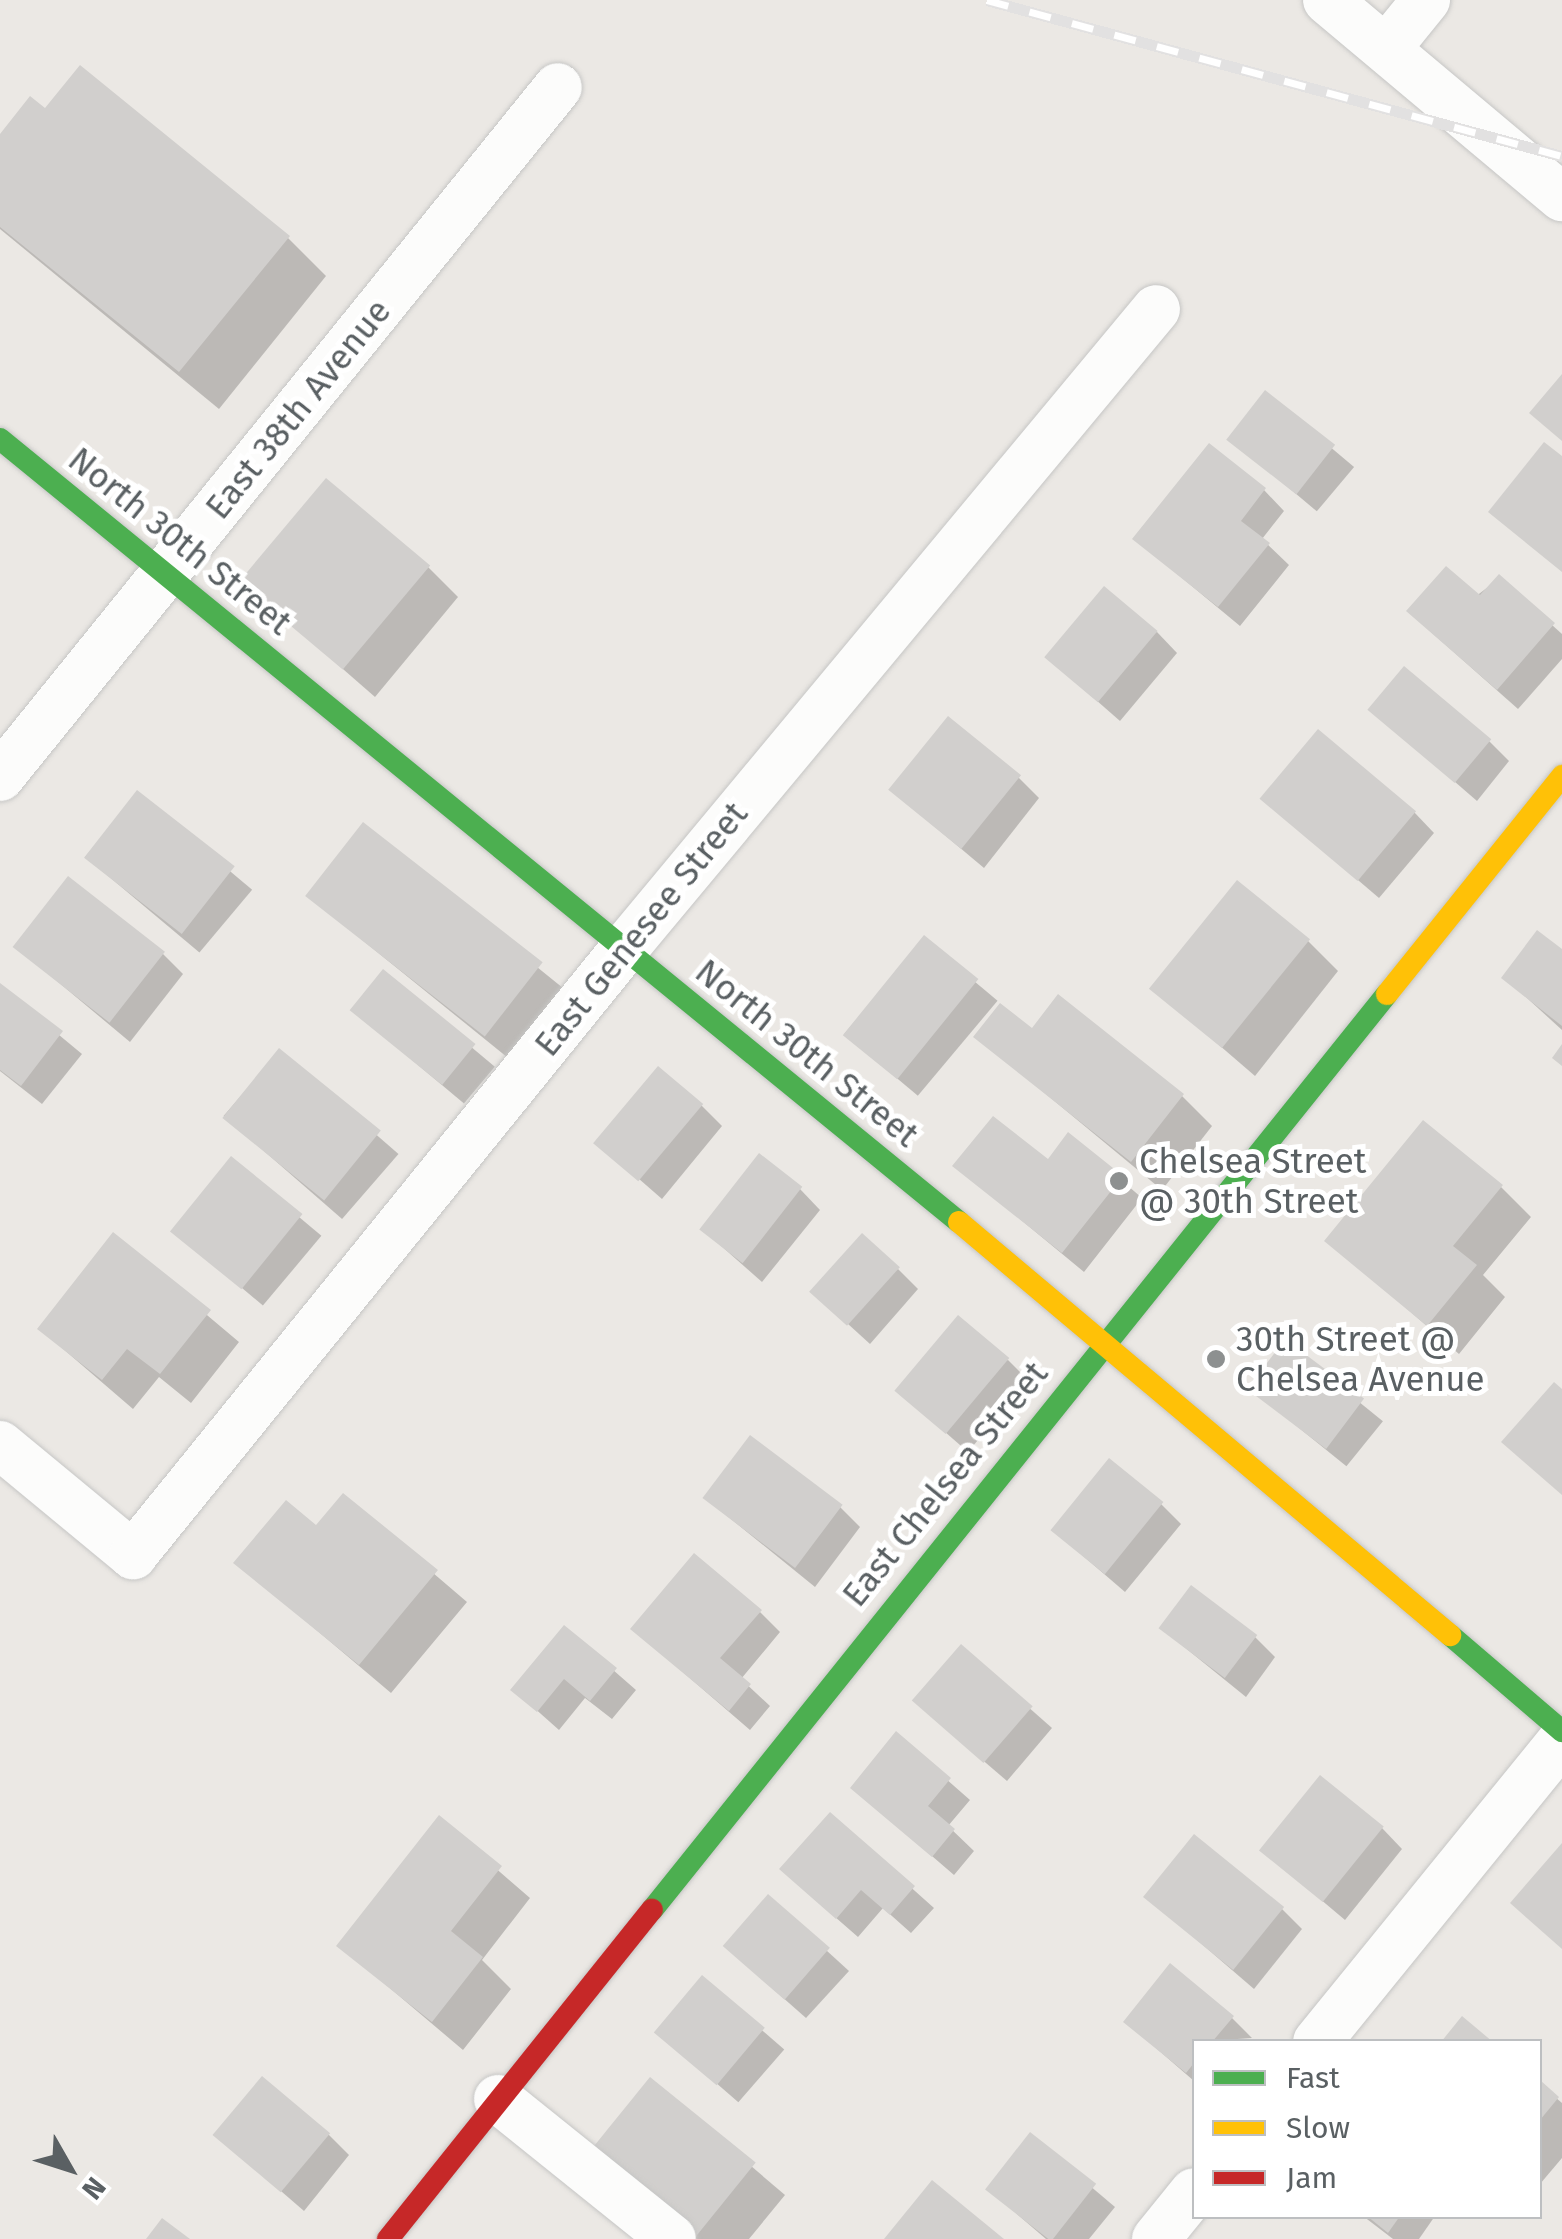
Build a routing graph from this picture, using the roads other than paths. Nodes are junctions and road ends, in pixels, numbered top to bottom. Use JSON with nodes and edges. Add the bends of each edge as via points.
{"nodes":[{"id":1,"x":1327,"y":0,"type":"edge"},
{"id":2,"x":1426,"y":0,"type":"edge"},
{"id":3,"x":1387,"y":48,"type":"junction"},
{"id":4,"x":558,"y":86,"type":"dead end"},
{"id":5,"x":1562,"y":197,"type":"edge"},
{"id":6,"x":1156,"y":309,"type":"dead end"},
{"id":7,"x":0,"y":440,"type":"edge"},
{"id":8,"x":165,"y":574,"type":"junction"},
{"id":9,"x":1562,"y":776,"type":"edge"},
{"id":10,"x":0,"y":778,"type":"edge"},
{"id":11,"x":624,"y":949,"type":"junction"},
{"id":12,"x":1104,"y":1340,"type":"junction"},
{"id":13,"x":0,"y":1445,"type":"edge"},
{"id":14,"x":1562,"y":1731,"type":"edge"},
{"id":15,"x":1562,"y":1740,"type":"edge"},
{"id":16,"x":1319,"y":2039,"type":"edge"},
{"id":17,"x":498,"y":2099,"type":"junction"},
{"id":18,"x":1192,"y":2194,"type":"edge"},
{"id":19,"x":388,"y":2239,"type":"edge"},
{"id":20,"x":672,"y":2239,"type":"edge"},
{"id":21,"x":1156,"y":2239,"type":"edge"}],
"edges":[{"from":1,"to":3,"type":"street"},
{"from":2,"to":3,"type":"street"},
{"from":3,"to":5,"type":"street"},
{"from":4,"to":8,"type":"street","name":"East 38th Avenue"},
{"from":6,"to":11,"type":"street","name":"East Genesee Street"},
{"from":7,"to":8,"type":"street","name":"North 30th Street"},
{"from":8,"to":10,"type":"street","name":"East 38th Avenue"},
{"from":8,"to":11,"type":"street","name":"North 30th Street"},
{"from":9,"to":12,"type":"street","name":"East Chelsea Street"},
{"from":11,"to":12,"type":"street","name":"North 30th Street"},
{"from":11,"to":13,"type":"street","name":"East Genesee Street","via":[[133,1555]]},
{"from":12,"to":14,"type":"street","name":"North 30th Street"},
{"from":12,"to":17,"type":"street","name":"East Chelsea Street"},
{"from":15,"to":16,"type":"street"},
{"from":17,"to":19,"type":"street","name":"East Chelsea Street"},
{"from":17,"to":20,"type":"street"},
{"from":18,"to":21,"type":"street"}]}
